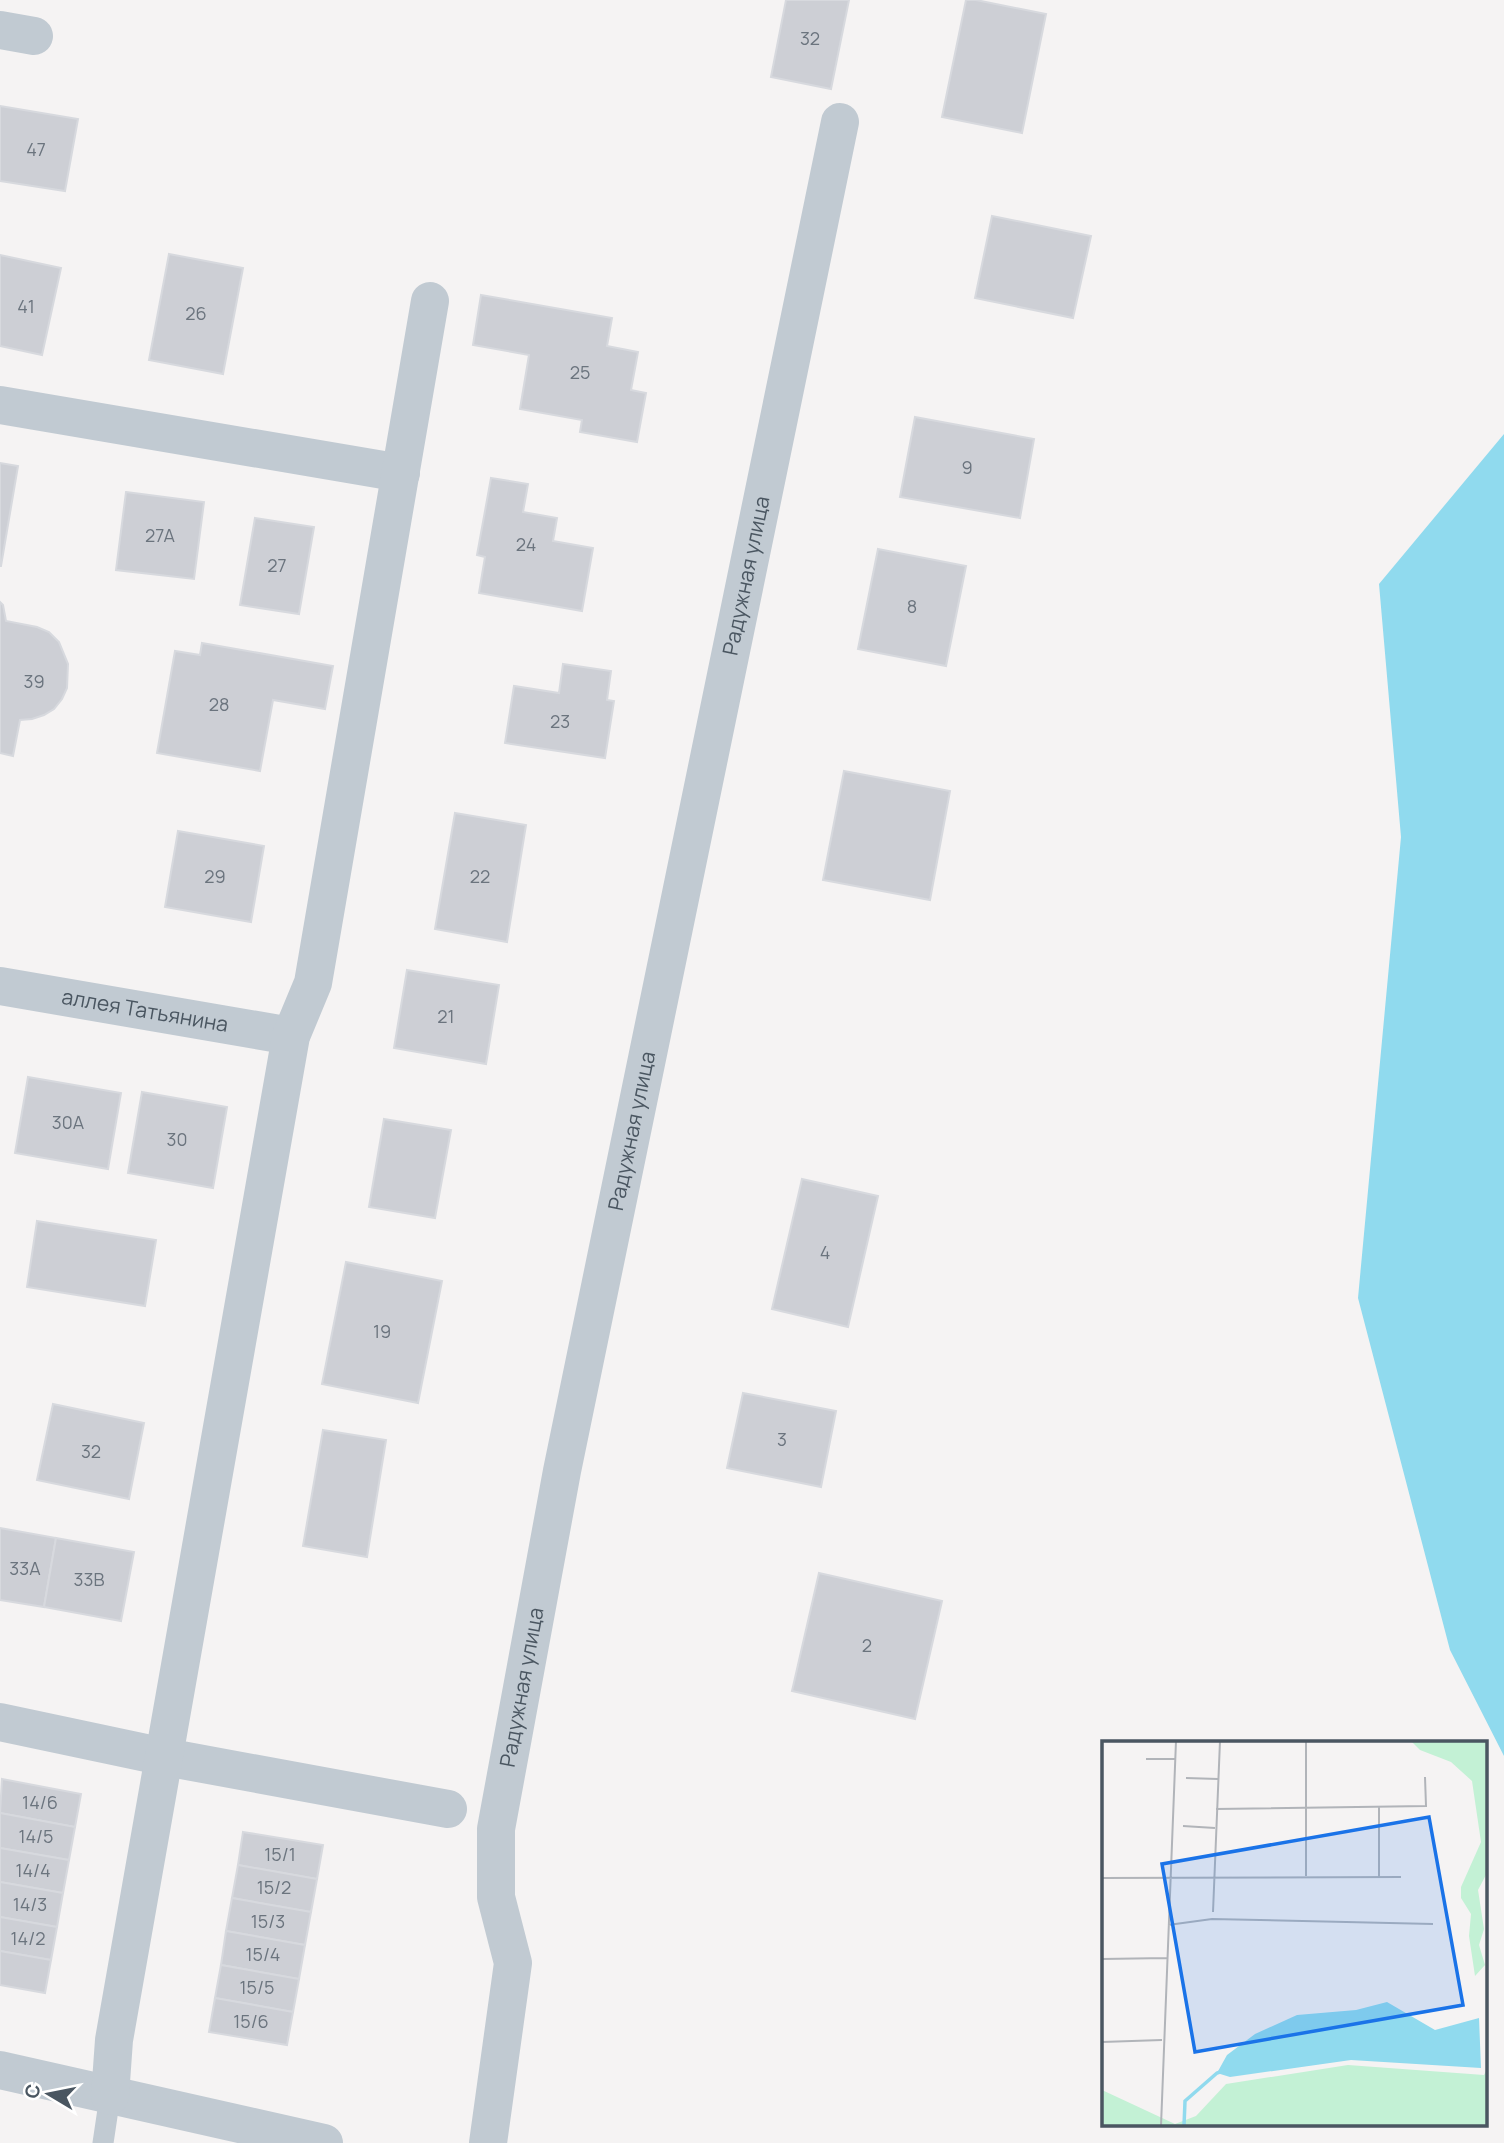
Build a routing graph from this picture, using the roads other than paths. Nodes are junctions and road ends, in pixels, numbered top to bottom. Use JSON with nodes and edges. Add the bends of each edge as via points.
{"nodes":[{"id":1,"x":840,"y":121,"type":"dead end"},
{"id":2,"x":430,"y":300,"type":"dead end"},
{"id":3,"x":0,"y":405,"type":"edge"},
{"id":4,"x":401,"y":473,"type":"junction"},
{"id":5,"x":0,"y":986,"type":"edge"},
{"id":6,"x":291,"y":1036,"type":"junction"},
{"id":7,"x":0,"y":1722,"type":"edge"},
{"id":8,"x":165,"y":1757,"type":"junction"},
{"id":9,"x":448,"y":1809,"type":"dead end"},
{"id":10,"x":0,"y":2070,"type":"edge"},
{"id":11,"x":110,"y":2096,"type":"junction"},
{"id":12,"x":103,"y":2143,"type":"edge"},
{"id":13,"x":324,"y":2143,"type":"edge"},
{"id":14,"x":488,"y":2143,"type":"edge"}],
"edges":[{"from":1,"to":14,"type":"street","name":"Радужная улица","via":[[562,1471],[496,1829],[496,1897],[513,1964]]},
{"from":2,"to":4,"type":"street"},
{"from":3,"to":4,"type":"street"},
{"from":4,"to":6,"type":"street","via":[[313,983]]},
{"from":5,"to":6,"type":"street","name":"аллея Татьянина"},
{"from":6,"to":8,"type":"street"},
{"from":7,"to":8,"type":"street"},
{"from":8,"to":9,"type":"street"},
{"from":8,"to":11,"type":"street","via":[[114,2040]]},
{"from":10,"to":11,"type":"street"},
{"from":11,"to":12,"type":"lane"},
{"from":11,"to":13,"type":"street"}]}
